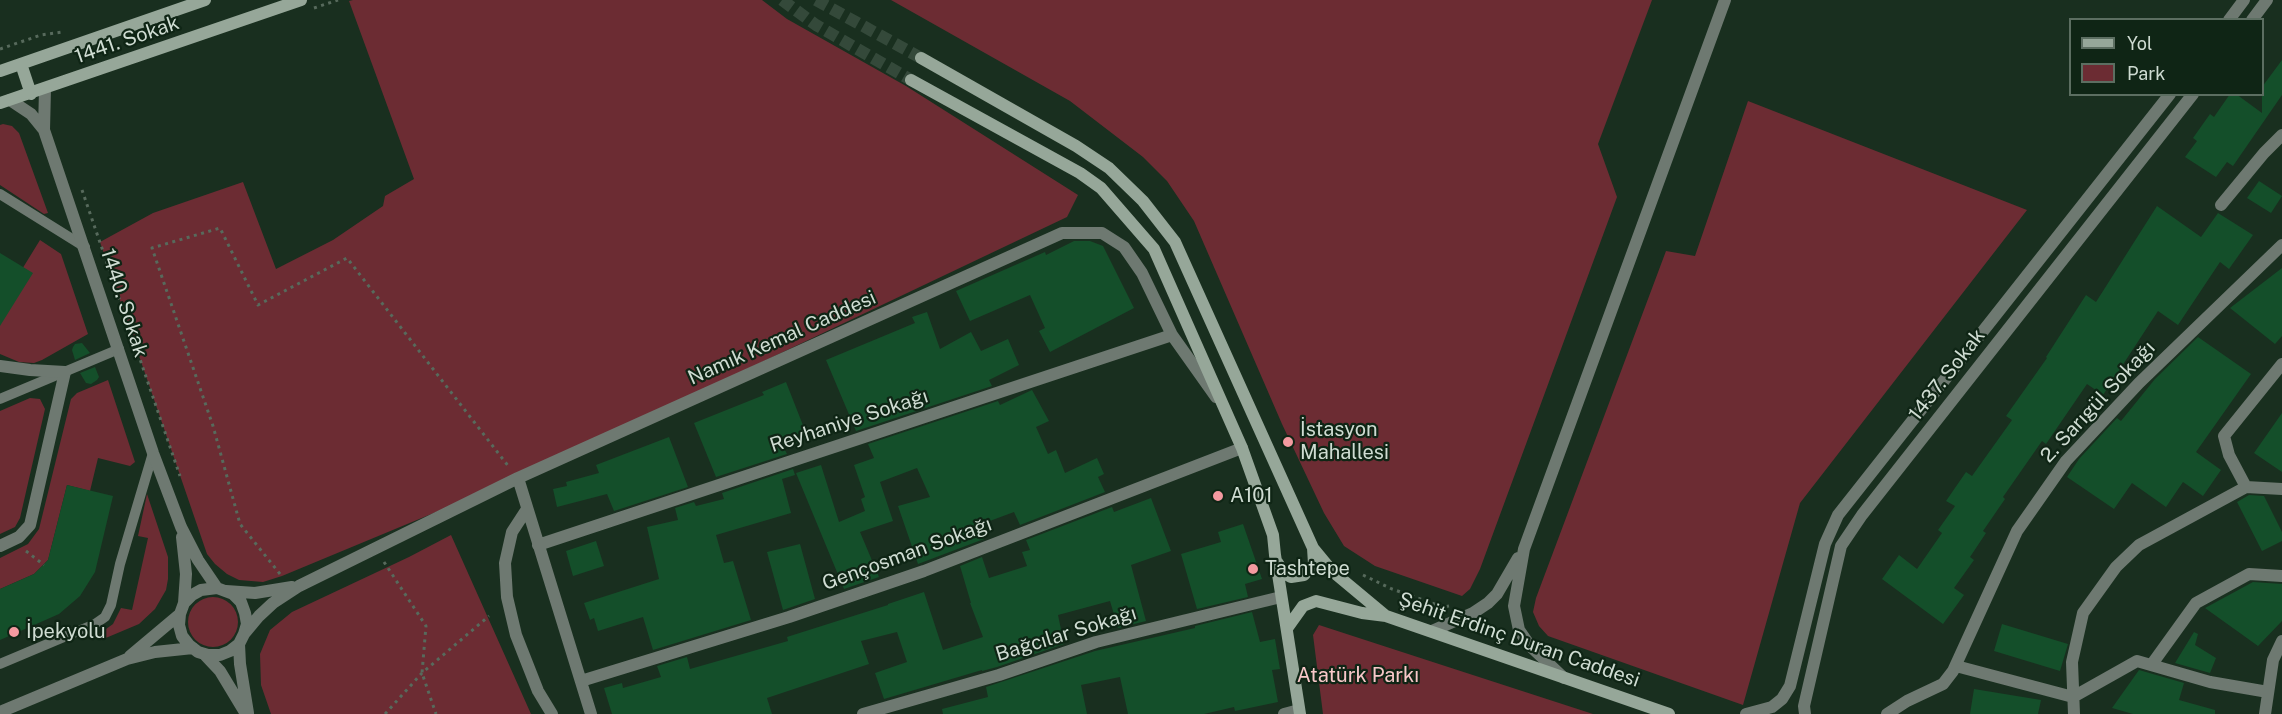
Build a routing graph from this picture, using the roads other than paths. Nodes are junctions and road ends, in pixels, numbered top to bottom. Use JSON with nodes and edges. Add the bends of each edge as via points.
{"nodes":[{"id":1,"x":205,"y":0,"type":"edge"},
{"id":2,"x":301,"y":0,"type":"edge"},
{"id":3,"x":1725,"y":0,"type":"edge"},
{"id":4,"x":2244,"y":0,"type":"edge"},
{"id":5,"x":2267,"y":0,"type":"edge"},
{"id":6,"x":2230,"y":18,"type":"edge"},
{"id":7,"x":2254,"y":18,"type":"edge"},
{"id":8,"x":921,"y":58,"type":"tunnel mouth"},
{"id":9,"x":21,"y":64,"type":"junction"},
{"id":10,"x":0,"y":71,"type":"edge"},
{"id":11,"x":911,"y":80,"type":"tunnel mouth"},
{"id":12,"x":45,"y":89,"type":"junction"},
{"id":13,"x":31,"y":94,"type":"junction"},
{"id":14,"x":2168,"y":96,"type":"edge"},
{"id":15,"x":2191,"y":96,"type":"edge"},
{"id":16,"x":5,"y":101,"type":"edge"},
{"id":17,"x":44,"y":130,"type":"junction"},
{"id":18,"x":2282,"y":135,"type":"edge"},
{"id":19,"x":0,"y":194,"type":"edge"},
{"id":20,"x":2221,"y":205,"type":"dead end"},
{"id":21,"x":2282,"y":245,"type":"edge"},
{"id":22,"x":85,"y":247,"type":"junction"},
{"id":23,"x":1172,"y":335,"type":"junction"},
{"id":24,"x":119,"y":349,"type":"junction"},
{"id":25,"x":2282,"y":364,"type":"edge"},
{"id":26,"x":0,"y":366,"type":"edge"},
{"id":27,"x":65,"y":372,"type":"junction"},
{"id":28,"x":0,"y":399,"type":"edge"},
{"id":29,"x":1225,"y":410,"type":"junction"},
{"id":30,"x":1242,"y":448,"type":"junction"},
{"id":31,"x":153,"y":453,"type":"junction"},
{"id":32,"x":518,"y":478,"type":"junction"},
{"id":33,"x":2246,"y":487,"type":"junction"},
{"id":34,"x":2282,"y":489,"type":"edge"},
{"id":35,"x":527,"y":509,"type":"junction"},
{"id":36,"x":181,"y":527,"type":"junction"},
{"id":37,"x":538,"y":545,"type":"junction"},
{"id":38,"x":0,"y":546,"type":"edge"},
{"id":39,"x":1313,"y":548,"type":"junction"},
{"id":40,"x":1524,"y":549,"type":"junction"},
{"id":41,"x":1275,"y":555,"type":"junction"},
{"id":42,"x":2282,"y":576,"type":"edge"},
{"id":43,"x":299,"y":586,"type":"junction"},
{"id":44,"x":221,"y":590,"type":"junction"},
{"id":45,"x":1281,"y":597,"type":"junction"},
{"id":46,"x":182,"y":609,"type":"junction"},
{"id":47,"x":1386,"y":616,"type":"junction"},
{"id":48,"x":1288,"y":627,"type":"junction"},
{"id":49,"x":1432,"y":631,"type":"junction"},
{"id":50,"x":242,"y":639,"type":"junction"},
{"id":51,"x":2282,"y":641,"type":"edge"},
{"id":52,"x":199,"y":651,"type":"junction"},
{"id":53,"x":127,"y":659,"type":"junction"},
{"id":54,"x":0,"y":664,"type":"edge"},
{"id":55,"x":2152,"y":664,"type":"junction"},
{"id":56,"x":1956,"y":666,"type":"junction"},
{"id":57,"x":1566,"y":679,"type":"junction"},
{"id":58,"x":581,"y":681,"type":"junction"},
{"id":59,"x":2268,"y":692,"type":"junction"},
{"id":60,"x":2073,"y":697,"type":"junction"},
{"id":61,"x":0,"y":712,"type":"edge"},
{"id":62,"x":1300,"y":712,"type":"edge"},
{"id":63,"x":247,"y":714,"type":"edge"},
{"id":64,"x":552,"y":714,"type":"edge"},
{"id":65,"x":591,"y":714,"type":"edge"},
{"id":66,"x":863,"y":714,"type":"edge"},
{"id":67,"x":1284,"y":714,"type":"edge"},
{"id":68,"x":1670,"y":714,"type":"edge"},
{"id":69,"x":1746,"y":714,"type":"edge"},
{"id":70,"x":1805,"y":714,"type":"edge"},
{"id":71,"x":1887,"y":714,"type":"edge"},
{"id":72,"x":2074,"y":714,"type":"edge"},
{"id":73,"x":2265,"y":714,"type":"edge"}],
"edges":[{"from":1,"to":9,"type":"main road","name":"1441. Sokak"},
{"from":2,"to":12,"type":"main road","name":"1441. Sokak"},
{"from":3,"to":40,"type":"street"},
{"from":4,"to":6,"type":"street"},
{"from":5,"to":7,"type":"street"},
{"from":8,"to":39,"type":"main road","name":"Şehit Erdinç Duran Caddesi","via":[[1076,146],[1109,168],[1143,201],[1175,243]]},
{"from":9,"to":10,"type":"main road","name":"1441. Sokak"},
{"from":9,"to":13,"type":"main road"},
{"from":11,"to":29,"type":"main road","via":[[1080,173],[1109,196],[1154,249]]},
{"from":12,"to":13,"type":"main road","name":"1441. Sokak"},
{"from":12,"to":17,"type":"street","name":"1440. Sokak"},
{"from":13,"to":16,"type":"main road","name":"1441. Sokak"},
{"from":14,"to":69,"type":"street","via":[[1838,515],[1828,534],[1790,686],[1772,707]]},
{"from":15,"to":70,"type":"street","name":"1437. Sokak","via":[[1841,546]]},
{"from":16,"to":17,"type":"street","via":[[31,114]]},
{"from":17,"to":22,"type":"street","name":"1440. Sokak"},
{"from":18,"to":20,"type":"street"},
{"from":19,"to":22,"type":"lane"},
{"from":21,"to":56,"type":"street","name":"2. Sarıgül Sokağı","via":[[2139,382],[2066,461],[2017,531]]},
{"from":22,"to":24,"type":"street","name":"1440. Sokak"},
{"from":23,"to":29,"type":"street"},
{"from":23,"to":32,"type":"street","name":"Namık Kemal Caddesi","via":[[1142,273],[1124,247],[1102,233],[1062,233]]},
{"from":23,"to":37,"type":"street","name":"Reyhaniye Sokağı"},
{"from":24,"to":27,"type":"lane"},
{"from":24,"to":31,"type":"street","name":"1440. Sokak"},
{"from":25,"to":33,"type":"street","via":[[2224,436]]},
{"from":26,"to":27,"type":"street"},
{"from":27,"to":28,"type":"lane"},
{"from":27,"to":38,"type":"street","via":[[31,520],[25,532]]},
{"from":29,"to":30,"type":"main road"},
{"from":30,"to":41,"type":"main road","via":[[1273,535]]},
{"from":30,"to":58,"type":"street","name":"Gençosman Sokağı","via":[[924,571]]},
{"from":31,"to":36,"type":"street","name":"1440. Sokak"},
{"from":31,"to":54,"type":"lane","via":[[105,617]]},
{"from":32,"to":35,"type":"street"},
{"from":32,"to":43,"type":"street","name":"Namık Kemal Caddesi"},
{"from":33,"to":34,"type":"street"},
{"from":33,"to":60,"type":"street","via":[[2139,545],[2116,567],[2083,613],[2072,662]]},
{"from":35,"to":37,"type":"street"},
{"from":35,"to":64,"type":"street","via":[[512,532],[505,563],[507,597],[516,635],[538,691]]},
{"from":36,"to":44,"type":"street","via":[[198,560]]},
{"from":36,"to":46,"type":"street","via":[[186,574]]},
{"from":37,"to":58,"type":"street"},
{"from":39,"to":41,"type":"main road","via":[[1314,564],[1304,575],[1291,577],[1284,573]]},
{"from":39,"to":47,"type":"main road","name":"Şehit Erdinç Duran Caddesi","via":[[1332,571]]},
{"from":40,"to":49,"type":"street","via":[[1488,603]]},
{"from":40,"to":57,"type":"street","via":[[1514,606],[1519,630],[1530,646]]},
{"from":41,"to":45,"type":"main road"},
{"from":42,"to":55,"type":"street","via":[[2249,574],[2196,603]]},
{"from":43,"to":44,"type":"street","via":[[255,594]]},
{"from":43,"to":50,"type":"street","via":[[259,616]]},
{"from":44,"to":46,"type":"street","via":[[201,590]]},
{"from":44,"to":50,"type":"street","via":[[233,594],[246,613]]},
{"from":45,"to":48,"type":"main road"},
{"from":45,"to":66,"type":"street","name":"Bağcılar Sokağı","via":[[1096,642]]},
{"from":46,"to":52,"type":"street","via":[[182,636]]},
{"from":46,"to":53,"type":"street"},
{"from":47,"to":48,"type":"main road","via":[[1316,601],[1303,606]]},
{"from":47,"to":49,"type":"main road","name":"Şehit Erdinç Duran Caddesi"},
{"from":48,"to":62,"type":"main road"},
{"from":49,"to":57,"type":"main road","name":"Şehit Erdinç Duran Caddesi"},
{"from":50,"to":52,"type":"street","via":[[219,655]]},
{"from":50,"to":63,"type":"street","via":[[241,673]]},
{"from":51,"to":59,"type":"street","via":[[2273,660]]},
{"from":52,"to":53,"type":"street","via":[[155,652]]},
{"from":52,"to":63,"type":"street","via":[[220,671]]},
{"from":53,"to":61,"type":"street"},
{"from":55,"to":59,"type":"street"},
{"from":55,"to":60,"type":"street","via":[[2137,661]]},
{"from":56,"to":60,"type":"street"},
{"from":56,"to":71,"type":"street","name":"2. Sarıgül Sokağı","via":[[1943,684]]},
{"from":57,"to":68,"type":"main road","name":"Şehit Erdinç Duran Caddesi"},
{"from":58,"to":65,"type":"street"},
{"from":59,"to":73,"type":"street"},
{"from":60,"to":72,"type":"street"},
{"from":62,"to":67,"type":"street"}]}
